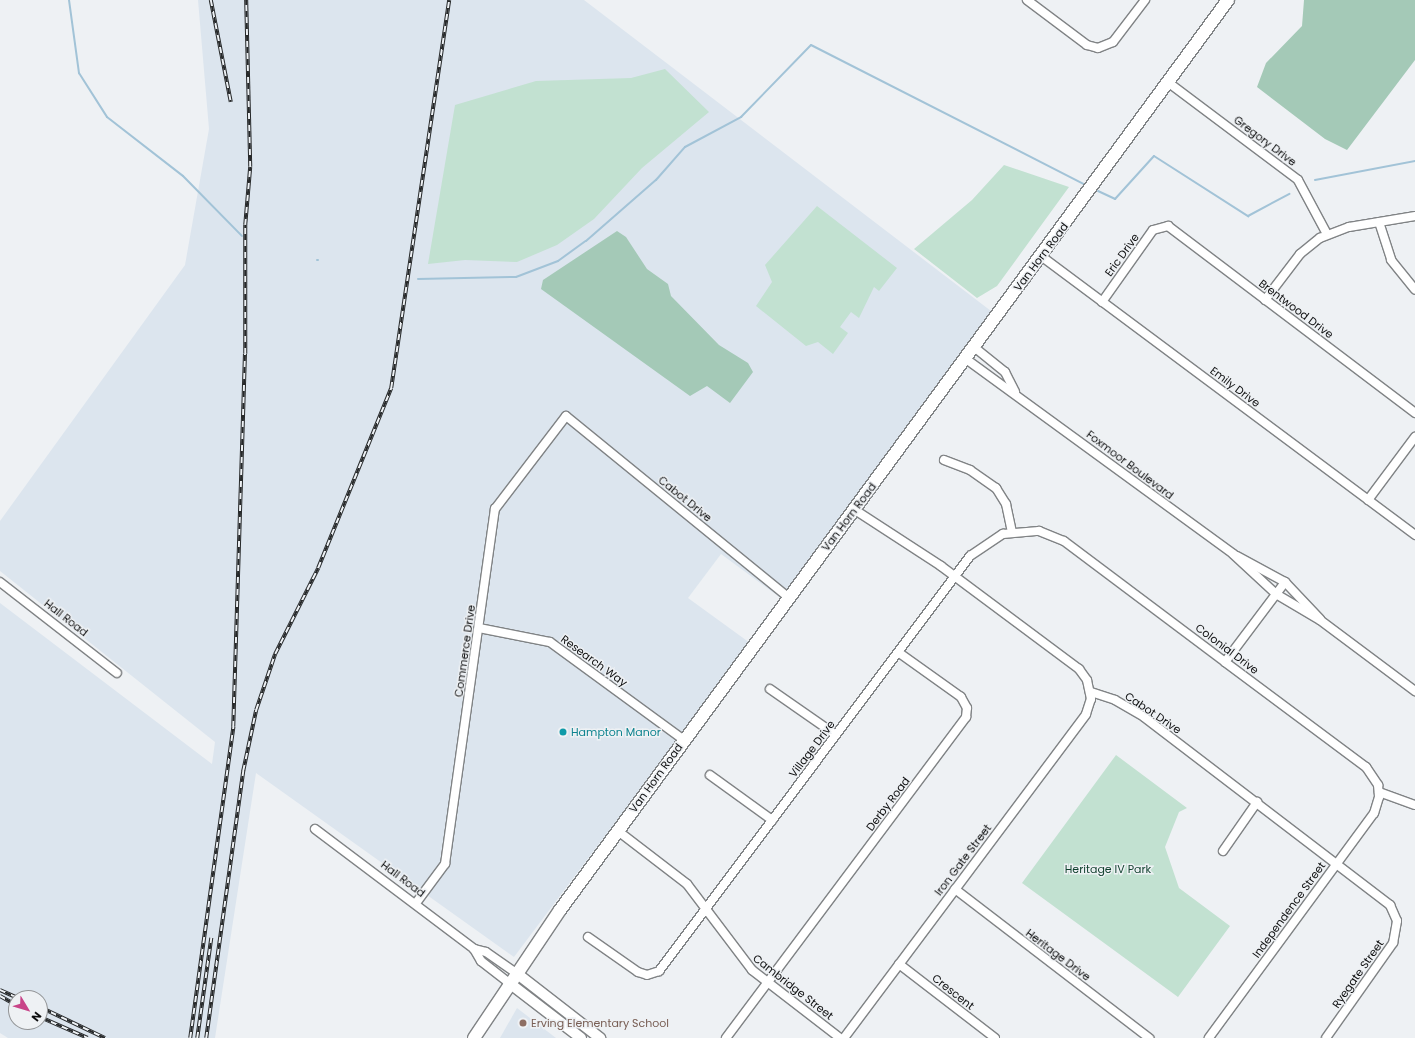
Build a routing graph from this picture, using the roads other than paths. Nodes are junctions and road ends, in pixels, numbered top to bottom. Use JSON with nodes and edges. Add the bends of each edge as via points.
{"nodes":[{"id":1,"x":1027,"y":0,"type":"edge"},
{"id":2,"x":1145,"y":0,"type":"edge"},
{"id":3,"x":1226,"y":1,"type":"edge"},
{"id":4,"x":1169,"y":83,"type":"junction"},
{"id":5,"x":1415,"y":216,"type":"edge"},
{"id":6,"x":1380,"y":222,"type":"junction"},
{"id":7,"x":1163,"y":225,"type":"joint"},
{"id":8,"x":1328,"y":234,"type":"junction"},
{"id":9,"x":1041,"y":256,"type":"junction"},
{"id":10,"x":1415,"y":290,"type":"edge"},
{"id":11,"x":1265,"y":300,"type":"junction"},
{"id":12,"x":1102,"y":302,"type":"junction"},
{"id":13,"x":974,"y":347,"type":"junction"},
{"id":14,"x":966,"y":359,"type":"junction"},
{"id":15,"x":1015,"y":392,"type":"junction"},
{"id":16,"x":1415,"y":412,"type":"edge"},
{"id":17,"x":566,"y":416,"type":"joint"},
{"id":18,"x":1415,"y":437,"type":"edge"},
{"id":19,"x":944,"y":460,"type":"dead end"},
{"id":20,"x":1368,"y":500,"type":"junction"},
{"id":21,"x":855,"y":510,"type":"junction"},
{"id":22,"x":1012,"y":532,"type":"junction"},
{"id":23,"x":1415,"y":535,"type":"edge"},
{"id":24,"x":1233,"y":554,"type":"junction"},
{"id":25,"x":955,"y":576,"type":"junction"},
{"id":26,"x":0,"y":582,"type":"edge"},
{"id":27,"x":1285,"y":582,"type":"junction"},
{"id":28,"x":1276,"y":594,"type":"junction"},
{"id":29,"x":789,"y":598,"type":"junction"},
{"id":30,"x":1320,"y":620,"type":"junction"},
{"id":31,"x":479,"y":628,"type":"junction"},
{"id":32,"x":898,"y":652,"type":"junction"},
{"id":33,"x":1226,"y":662,"type":"junction"},
{"id":34,"x":117,"y":673,"type":"dead end"},
{"id":35,"x":770,"y":689,"type":"dead end"},
{"id":36,"x":1415,"y":690,"type":"edge"},
{"id":37,"x":1091,"y":692,"type":"junction"},
{"id":38,"x":836,"y":735,"type":"junction"},
{"id":39,"x":684,"y":740,"type":"junction"},
{"id":40,"x":710,"y":775,"type":"dead end"},
{"id":41,"x":1379,"y":792,"type":"junction"},
{"id":42,"x":1257,"y":802,"type":"junction"},
{"id":43,"x":1415,"y":805,"type":"edge"},
{"id":44,"x":772,"y":820,"type":"junction"},
{"id":45,"x":315,"y":829,"type":"dead end"},
{"id":46,"x":618,"y":831,"type":"junction"},
{"id":47,"x":1223,"y":851,"type":"dead end"},
{"id":48,"x":1338,"y":862,"type":"junction"},
{"id":49,"x":955,"y":889,"type":"junction"},
{"id":50,"x":416,"y":903,"type":"junction"},
{"id":51,"x":706,"y":910,"type":"junction"},
{"id":52,"x":1396,"y":918,"type":"joint"},
{"id":53,"x":588,"y":937,"type":"dead end"},
{"id":54,"x":474,"y":949,"type":"junction"},
{"id":55,"x":899,"y":964,"type":"junction"},
{"id":56,"x":512,"y":977,"type":"junction"},
{"id":57,"x":768,"y":983,"type":"junction"},
{"id":58,"x":474,"y":1038,"type":"edge"},
{"id":59,"x":581,"y":1038,"type":"edge"},
{"id":60,"x":600,"y":1038,"type":"edge"},
{"id":61,"x":726,"y":1038,"type":"edge"},
{"id":62,"x":840,"y":1038,"type":"edge"},
{"id":63,"x":844,"y":1038,"type":"edge"},
{"id":64,"x":995,"y":1038,"type":"edge"},
{"id":65,"x":1149,"y":1038,"type":"edge"},
{"id":66,"x":1209,"y":1038,"type":"edge"},
{"id":67,"x":1326,"y":1038,"type":"edge"}],
"edges":[{"from":1,"to":2,"type":"street","via":[[1087,45],[1098,48],[1113,42]]},
{"from":3,"to":4,"type":"main road","name":"Van Horn Road"},
{"from":4,"to":8,"type":"street","name":"Gregory Drive","via":[[1298,180]]},
{"from":4,"to":9,"type":"main road","name":"Van Horn Road"},
{"from":5,"to":6,"type":"street"},
{"from":6,"to":8,"type":"street"},
{"from":6,"to":10,"type":"street","via":[[1391,260]]},
{"from":7,"to":11,"type":"street","name":"Brentwood Drive","via":[[1172,228]]},
{"from":7,"to":12,"type":"street","name":"Eric Drive","via":[[1153,230]]},
{"from":8,"to":11,"type":"street","via":[[1300,254]]},
{"from":9,"to":12,"type":"street","name":"Emily Drive"},
{"from":9,"to":13,"type":"main road","name":"Van Horn Road"},
{"from":11,"to":16,"type":"street","name":"Brentwood Drive"},
{"from":12,"to":20,"type":"street","name":"Emily Drive"},
{"from":13,"to":14,"type":"main road","name":"Van Horn Road"},
{"from":13,"to":15,"type":"street","name":"Foxmoor Boulevard","via":[[1005,372]]},
{"from":14,"to":15,"type":"street","name":"Foxmoor Boulevard"},
{"from":14,"to":21,"type":"main road","name":"Van Horn Road"},
{"from":15,"to":24,"type":"street","name":"Foxmoor Boulevard"},
{"from":17,"to":29,"type":"street","name":"Cabot Drive"},
{"from":17,"to":31,"type":"street","name":"Commerce Drive","via":[[495,509]]},
{"from":18,"to":20,"type":"street"},
{"from":19,"to":22,"type":"street","via":[[970,470],[996,488],[1006,504]]},
{"from":20,"to":23,"type":"street","name":"Emily Drive"},
{"from":21,"to":25,"type":"street"},
{"from":21,"to":29,"type":"main road","name":"Van Horn Road"},
{"from":22,"to":25,"type":"street","name":"Village Drive","via":[[981,546]]},
{"from":22,"to":33,"type":"street","name":"Colonial Drive","via":[[1038,532],[1064,541]]},
{"from":24,"to":27,"type":"street","name":"Foxmoor Boulevard"},
{"from":24,"to":28,"type":"street","name":"Foxmoor Boulevard"},
{"from":25,"to":32,"type":"street","name":"Village Drive"},
{"from":25,"to":37,"type":"street","via":[[1078,669]]},
{"from":26,"to":34,"type":"street","name":"Hall Road"},
{"from":27,"to":28,"type":"street"},
{"from":27,"to":30,"type":"street","name":"Foxmoor Boulevard"},
{"from":28,"to":30,"type":"street","name":"Foxmoor Boulevard"},
{"from":28,"to":33,"type":"street"},
{"from":29,"to":39,"type":"main road","name":"Van Horn Road"},
{"from":30,"to":36,"type":"street","name":"Foxmoor Boulevard"},
{"from":31,"to":39,"type":"street","name":"Research Way","via":[[550,642]]},
{"from":31,"to":50,"type":"street","name":"Commerce Drive","via":[[445,864]]},
{"from":32,"to":38,"type":"street","name":"Village Drive"},
{"from":32,"to":57,"type":"street","name":"Derby Road","via":[[961,697],[967,708],[966,718]]},
{"from":33,"to":41,"type":"street","name":"Colonial Drive","via":[[1366,767],[1375,778]]},
{"from":35,"to":38,"type":"street"},
{"from":37,"to":42,"type":"street","name":"Cabot Drive","via":[[1136,712]]},
{"from":37,"to":49,"type":"street","name":"Iron Gate Street","via":[[1086,714]]},
{"from":38,"to":44,"type":"street","name":"Village Drive"},
{"from":39,"to":46,"type":"main road","name":"Van Horn Road"},
{"from":40,"to":44,"type":"street"},
{"from":41,"to":43,"type":"street"},
{"from":41,"to":48,"type":"street","name":"Independence Street","via":[[1374,813]]},
{"from":42,"to":47,"type":"street"},
{"from":42,"to":48,"type":"street","name":"Cabot Drive"},
{"from":44,"to":51,"type":"street","name":"Village Drive"},
{"from":45,"to":50,"type":"street","name":"Hall Road"},
{"from":46,"to":51,"type":"street","name":"Cambridge Street","via":[[680,878]]},
{"from":46,"to":56,"type":"main road","name":"Van Horn Road"},
{"from":48,"to":52,"type":"street","name":"Cabot Drive","via":[[1382,896]]},
{"from":48,"to":66,"type":"street","name":"Independence Street"},
{"from":49,"to":55,"type":"street","name":"Iron Gate Street"},
{"from":49,"to":65,"type":"street","name":"Heritage Drive"},
{"from":50,"to":54,"type":"street","name":"Hall Road"},
{"from":51,"to":53,"type":"street","name":"Village Drive","via":[[659,971],[646,975],[633,969]]},
{"from":51,"to":57,"type":"street","name":"Cambridge Street","via":[[741,958]]},
{"from":52,"to":67,"type":"street","name":"Ryegate Street","via":[[1393,943]]},
{"from":54,"to":56,"type":"street","name":"Hall Road","via":[[486,952]]},
{"from":54,"to":56,"type":"street","name":"Hall Road","via":[[481,961]]},
{"from":55,"to":63,"type":"street","name":"Iron Gate Street"},
{"from":55,"to":64,"type":"street","name":"Crescent"},
{"from":56,"to":58,"type":"main road","name":"Van Horn Road"},
{"from":56,"to":59,"type":"street","name":"Hall Road"},
{"from":56,"to":60,"type":"street","name":"Hall Road"},
{"from":57,"to":61,"type":"street","name":"Derby Road"},
{"from":57,"to":62,"type":"street","name":"Cambridge Street"}]}
